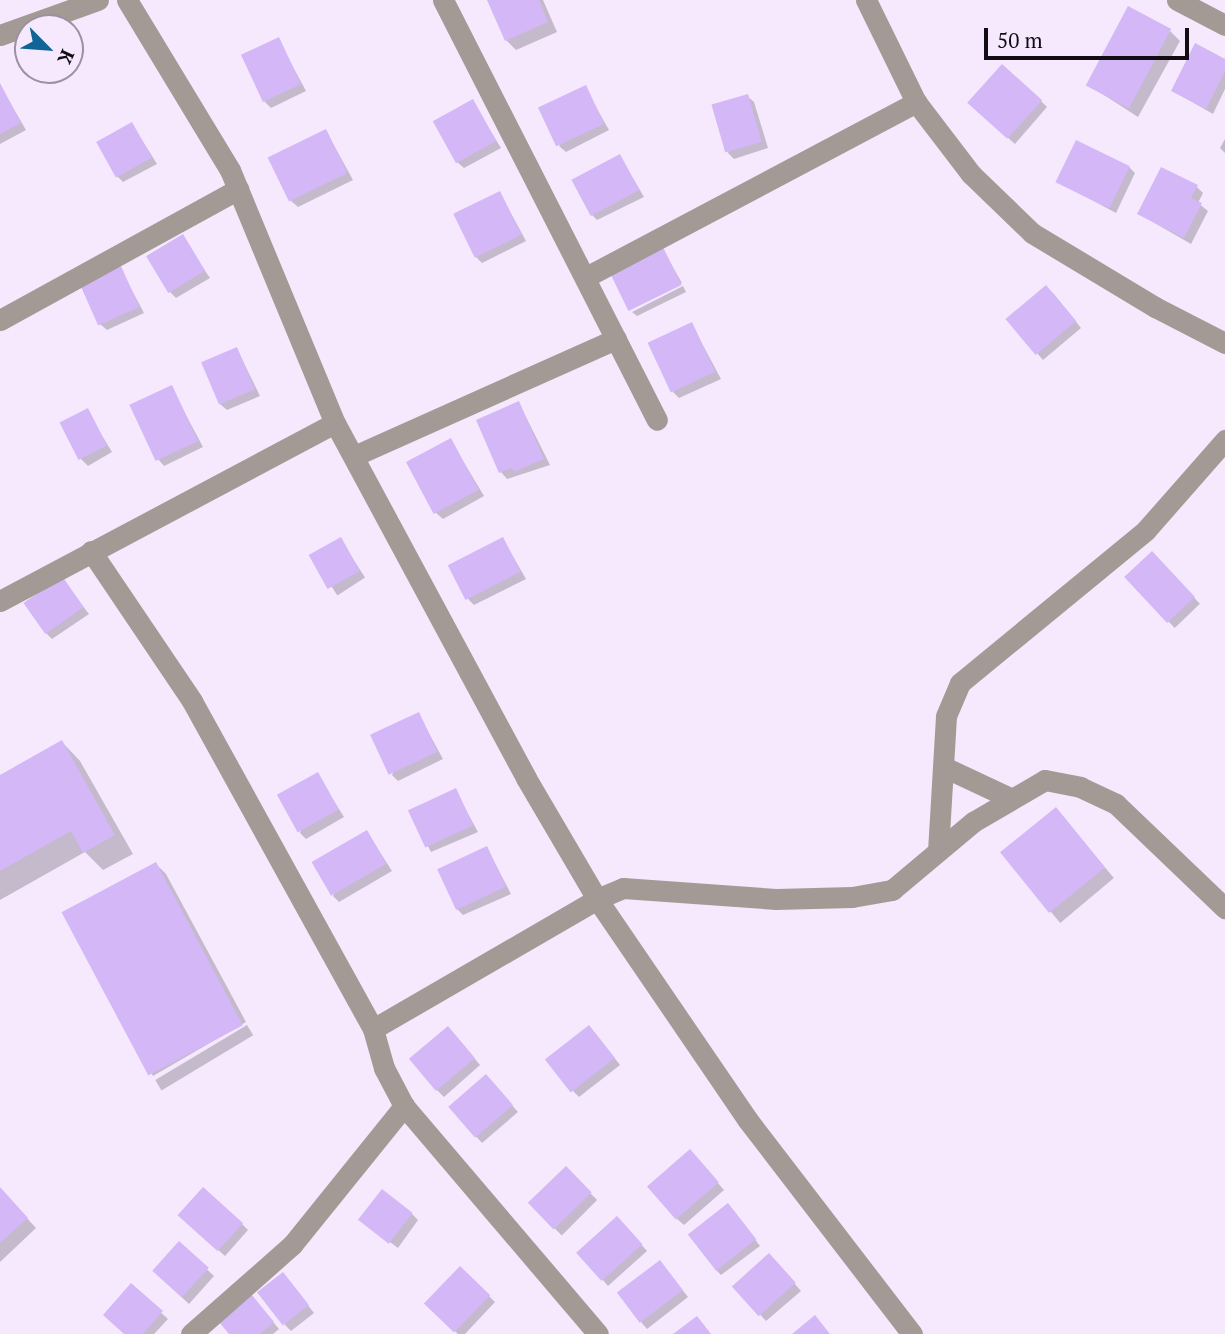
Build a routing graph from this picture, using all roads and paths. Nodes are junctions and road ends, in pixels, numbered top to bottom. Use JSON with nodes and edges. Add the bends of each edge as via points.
{"nodes":[{"id":1,"x":97,"y":0,"type":"edge"},
{"id":2,"x":127,"y":0,"type":"edge"},
{"id":3,"x":443,"y":0,"type":"edge"},
{"id":4,"x":866,"y":0,"type":"edge"},
{"id":5,"x":1177,"y":0,"type":"edge"},
{"id":6,"x":1225,"y":25,"type":"edge"},
{"id":7,"x":0,"y":36,"type":"edge"},
{"id":8,"x":916,"y":102,"type":"junction"},
{"id":9,"x":238,"y":189,"type":"junction"},
{"id":10,"x":586,"y":277,"type":"junction"},
{"id":11,"x":0,"y":320,"type":"edge"},
{"id":12,"x":616,"y":339,"type":"junction"},
{"id":13,"x":1225,"y":343,"type":"edge"},
{"id":14,"x":657,"y":420,"type":"dead end"},
{"id":15,"x":335,"y":423,"type":"junction"},
{"id":16,"x":1225,"y":440,"type":"edge"},
{"id":17,"x":354,"y":456,"type":"junction"},
{"id":18,"x":91,"y":551,"type":"junction"},
{"id":19,"x":0,"y":601,"type":"edge"},
{"id":20,"x":944,"y":767,"type":"junction"},
{"id":21,"x":1010,"y":798,"type":"junction"},
{"id":22,"x":938,"y":851,"type":"junction"},
{"id":23,"x":597,"y":899,"type":"junction"},
{"id":24,"x":1223,"y":901,"type":"edge"},
{"id":25,"x":373,"y":1029,"type":"junction"},
{"id":26,"x":404,"y":1106,"type":"junction"},
{"id":27,"x":191,"y":1334,"type":"edge"},
{"id":28,"x":598,"y":1334,"type":"edge"},
{"id":29,"x":912,"y":1334,"type":"edge"}],
"edges":[{"from":1,"to":7,"type":"street"},
{"from":2,"to":9,"type":"street"},
{"from":3,"to":10,"type":"street"},
{"from":4,"to":8,"type":"street"},
{"from":5,"to":6,"type":"street"},
{"from":8,"to":10,"type":"street"},
{"from":8,"to":13,"type":"street","via":[[971,174],[1032,233]]},
{"from":9,"to":11,"type":"street"},
{"from":9,"to":15,"type":"street"},
{"from":10,"to":12,"type":"street"},
{"from":12,"to":14,"type":"street"},
{"from":12,"to":17,"type":"street"},
{"from":15,"to":17,"type":"street"},
{"from":15,"to":18,"type":"street"},
{"from":16,"to":20,"type":"street","via":[[1146,530],[960,684],[946,716]]},
{"from":17,"to":23,"type":"street","via":[[526,778]]},
{"from":18,"to":19,"type":"street"},
{"from":18,"to":25,"type":"street","via":[[191,701]]},
{"from":20,"to":21,"type":"street"},
{"from":20,"to":22,"type":"street"},
{"from":21,"to":22,"type":"street"},
{"from":21,"to":24,"type":"street","via":[[1045,780],[1080,787],[1116,804]]},
{"from":22,"to":23,"type":"street","via":[[892,890],[852,897],[776,899],[623,888]]},
{"from":23,"to":25,"type":"street"},
{"from":23,"to":29,"type":"street","via":[[747,1119]]},
{"from":25,"to":26,"type":"street","via":[[384,1068]]},
{"from":26,"to":27,"type":"street","via":[[292,1245]]},
{"from":26,"to":28,"type":"street"}]}
